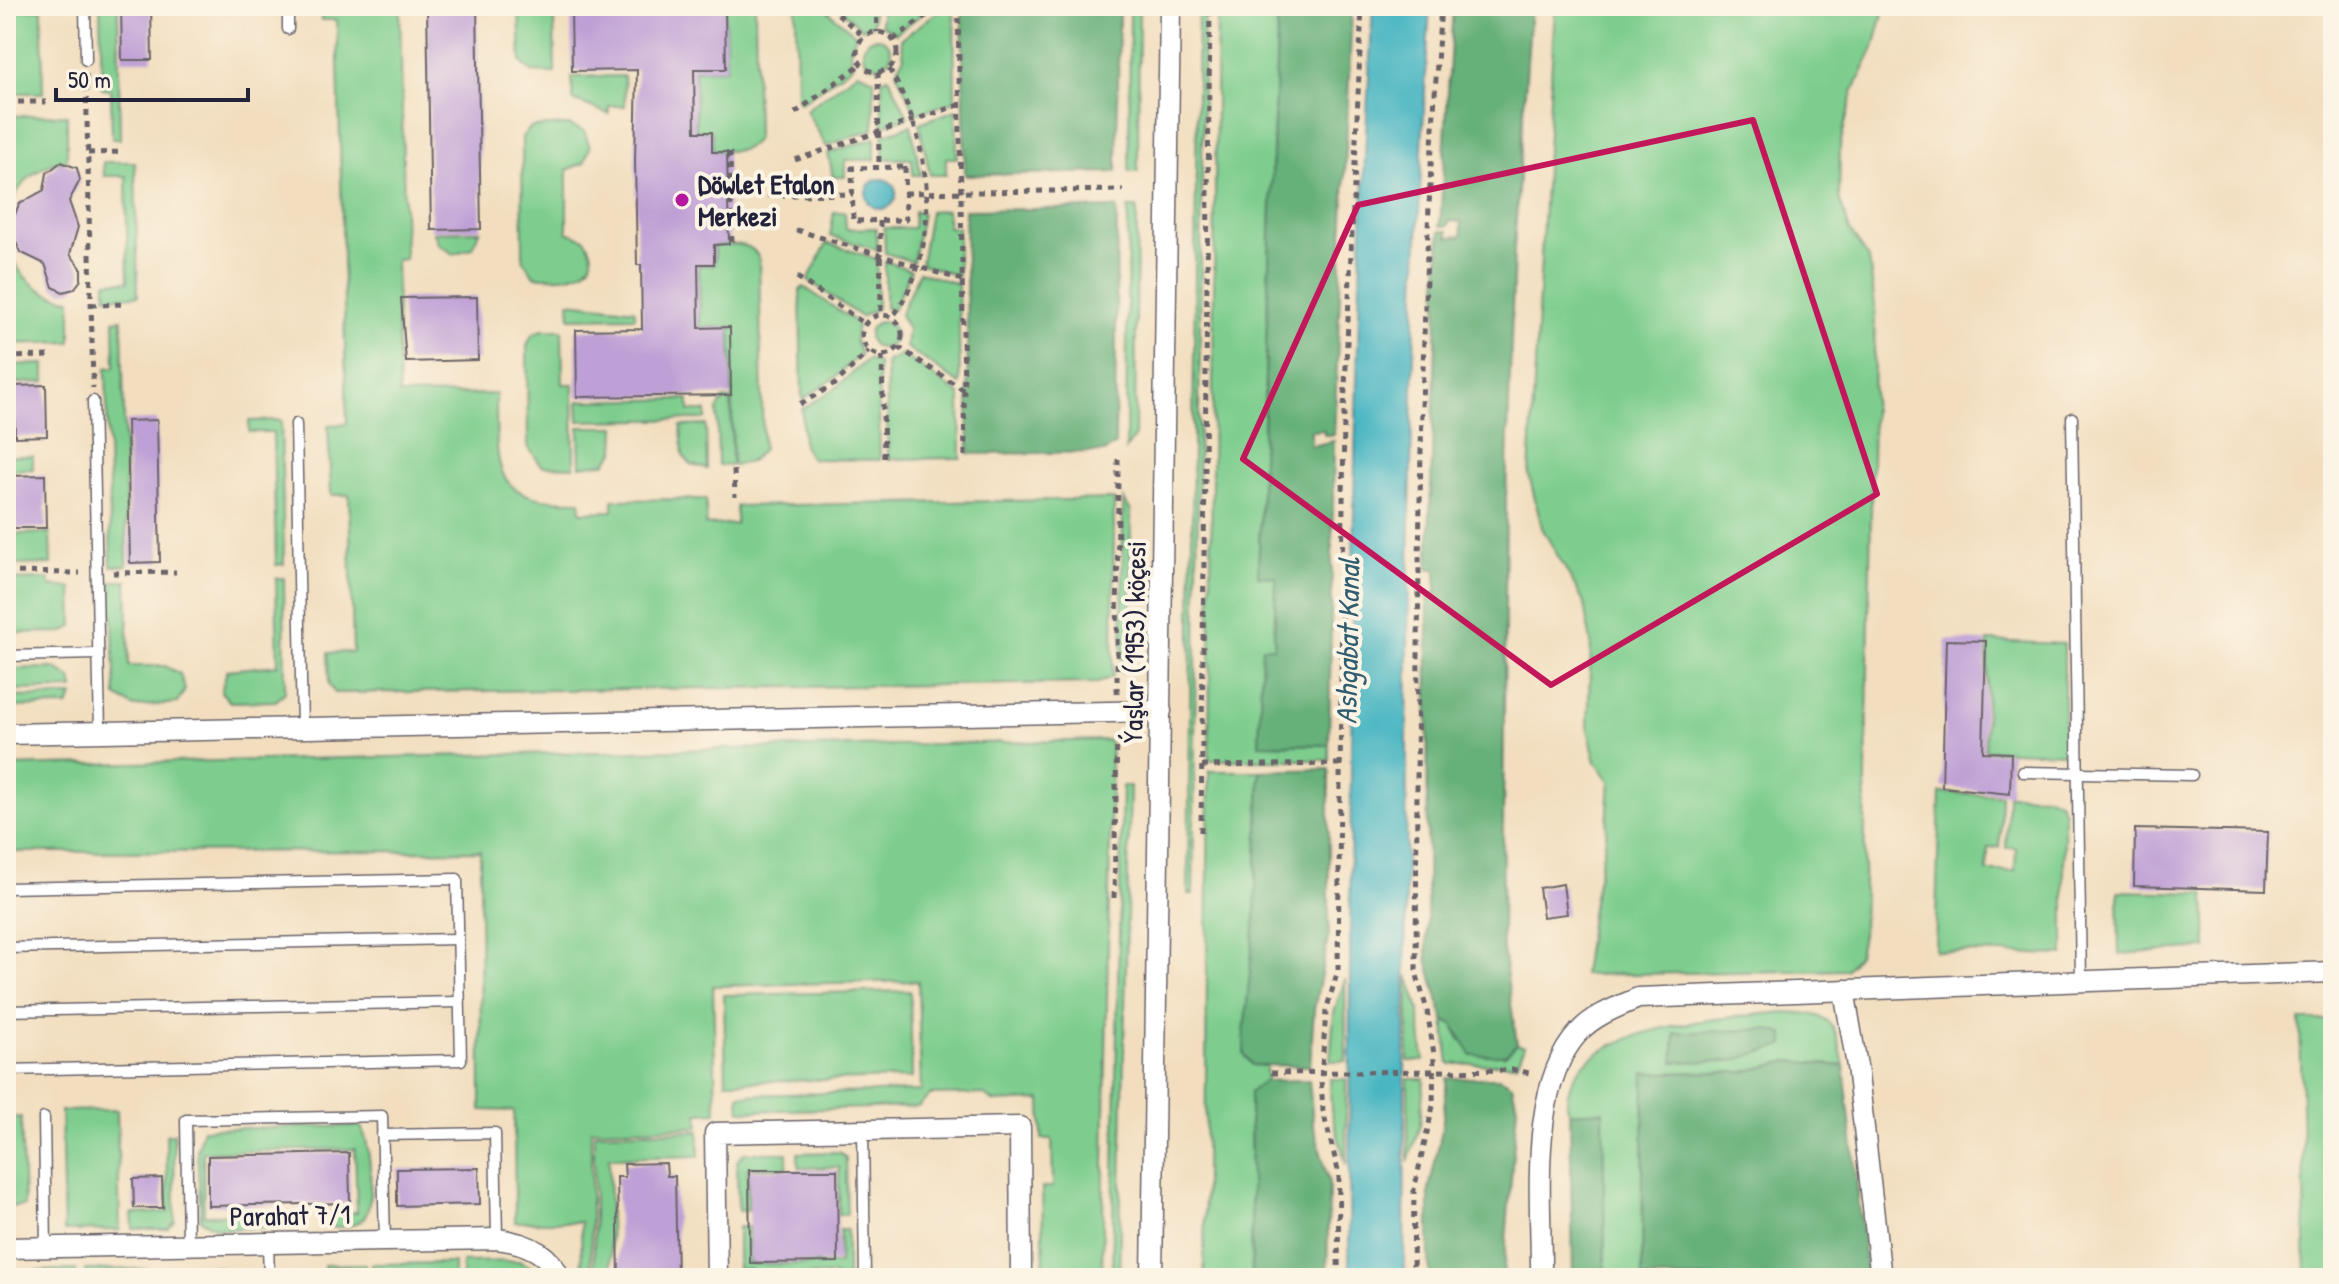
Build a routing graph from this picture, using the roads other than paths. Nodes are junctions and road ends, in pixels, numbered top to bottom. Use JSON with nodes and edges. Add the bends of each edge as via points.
{"nodes":[{"id":1,"x":85,"y":6,"type":"edge"},
{"id":2,"x":288,"y":6,"type":"edge"},
{"id":3,"x":1170,"y":6,"type":"edge"},
{"id":4,"x":288,"y":29,"type":"dead end"},
{"id":5,"x":86,"y":60,"type":"road end"},
{"id":6,"x":93,"y":401,"type":"road end"},
{"id":7,"x":2072,"y":418,"type":"dead end"},
{"id":8,"x":296,"y":424,"type":"dead end"},
{"id":9,"x":98,"y":654,"type":"junction"},
{"id":10,"x":6,"y":656,"type":"edge"},
{"id":11,"x":1161,"y":711,"type":"junction"},
{"id":12,"x":302,"y":728,"type":"junction"},
{"id":13,"x":100,"y":732,"type":"junction"},
{"id":14,"x":6,"y":734,"type":"edge"},
{"id":15,"x":2023,"y":772,"type":"dead end"},
{"id":16,"x":2079,"y":772,"type":"junction"},
{"id":17,"x":2192,"y":775,"type":"dead end"},
{"id":18,"x":6,"y":888,"type":"edge"},
{"id":19,"x":458,"y":939,"type":"junction"},
{"id":20,"x":6,"y":948,"type":"edge"},
{"id":21,"x":2333,"y":972,"type":"edge"},
{"id":22,"x":2081,"y":981,"type":"junction"},
{"id":23,"x":1844,"y":990,"type":"junction"},
{"id":24,"x":459,"y":1002,"type":"junction"},
{"id":25,"x":6,"y":1011,"type":"edge"},
{"id":26,"x":6,"y":1070,"type":"edge"},
{"id":27,"x":44,"y":1118,"type":"dead end"},
{"id":28,"x":863,"y":1129,"type":"junction"},
{"id":29,"x":382,"y":1135,"type":"junction"},
{"id":30,"x":497,"y":1239,"type":"junction"},
{"id":31,"x":385,"y":1241,"type":"junction"},
{"id":32,"x":268,"y":1243,"type":"junction"},
{"id":33,"x":188,"y":1245,"type":"junction"},
{"id":34,"x":46,"y":1247,"type":"junction"},
{"id":35,"x":6,"y":1248,"type":"edge"},
{"id":36,"x":269,"y":1278,"type":"edge"},
{"id":37,"x":560,"y":1278,"type":"edge"},
{"id":38,"x":717,"y":1278,"type":"edge"},
{"id":39,"x":865,"y":1278,"type":"edge"},
{"id":40,"x":1021,"y":1278,"type":"edge"},
{"id":41,"x":1152,"y":1278,"type":"edge"},
{"id":42,"x":1541,"y":1278,"type":"edge"},
{"id":43,"x":1881,"y":1278,"type":"edge"}],
"edges":[{"from":1,"to":5,"type":"lane"},
{"from":2,"to":4,"type":"lane"},
{"from":3,"to":11,"type":"street","name":"Ýaşlar (1953) köçesi"},
{"from":6,"to":9,"type":"lane"},
{"from":7,"to":16,"type":"lane"},
{"from":8,"to":12,"type":"lane"},
{"from":9,"to":10,"type":"lane"},
{"from":9,"to":13,"type":"lane"},
{"from":11,"to":12,"type":"street"},
{"from":11,"to":41,"type":"street","name":"Ýaşlar (1953) köçesi"},
{"from":12,"to":13,"type":"street"},
{"from":13,"to":14,"type":"street"},
{"from":15,"to":16,"type":"lane"},
{"from":16,"to":17,"type":"lane"},
{"from":16,"to":22,"type":"lane"},
{"from":18,"to":19,"type":"lane","via":[[457,879]]},
{"from":19,"to":20,"type":"lane"},
{"from":19,"to":24,"type":"lane"},
{"from":21,"to":22,"type":"street"},
{"from":22,"to":23,"type":"street"},
{"from":23,"to":42,"type":"street","via":[[1638,998],[1579,1031],[1552,1079],[1543,1111]]},
{"from":23,"to":43,"type":"street"},
{"from":24,"to":25,"type":"lane"},
{"from":24,"to":26,"type":"lane","via":[[461,1060]]},
{"from":27,"to":34,"type":"lane"},
{"from":28,"to":38,"type":"street","via":[[715,1133]]},
{"from":28,"to":39,"type":"lane"},
{"from":28,"to":40,"type":"street","via":[[1020,1127]]},
{"from":29,"to":30,"type":"lane","via":[[495,1133]]},
{"from":29,"to":31,"type":"lane"},
{"from":29,"to":33,"type":"lane","via":[[382,1116],[186,1120]]},
{"from":30,"to":31,"type":"street","name":"Parahat 7/1"},
{"from":30,"to":37,"type":"street","name":"Parahat 7/1","via":[[542,1254]]},
{"from":31,"to":32,"type":"street","name":"Parahat 7/1"},
{"from":32,"to":33,"type":"street","name":"Parahat 7/1"},
{"from":32,"to":36,"type":"lane"},
{"from":33,"to":34,"type":"street","name":"Parahat 7/1"},
{"from":34,"to":35,"type":"street","name":"Parahat 7/1"}]}
